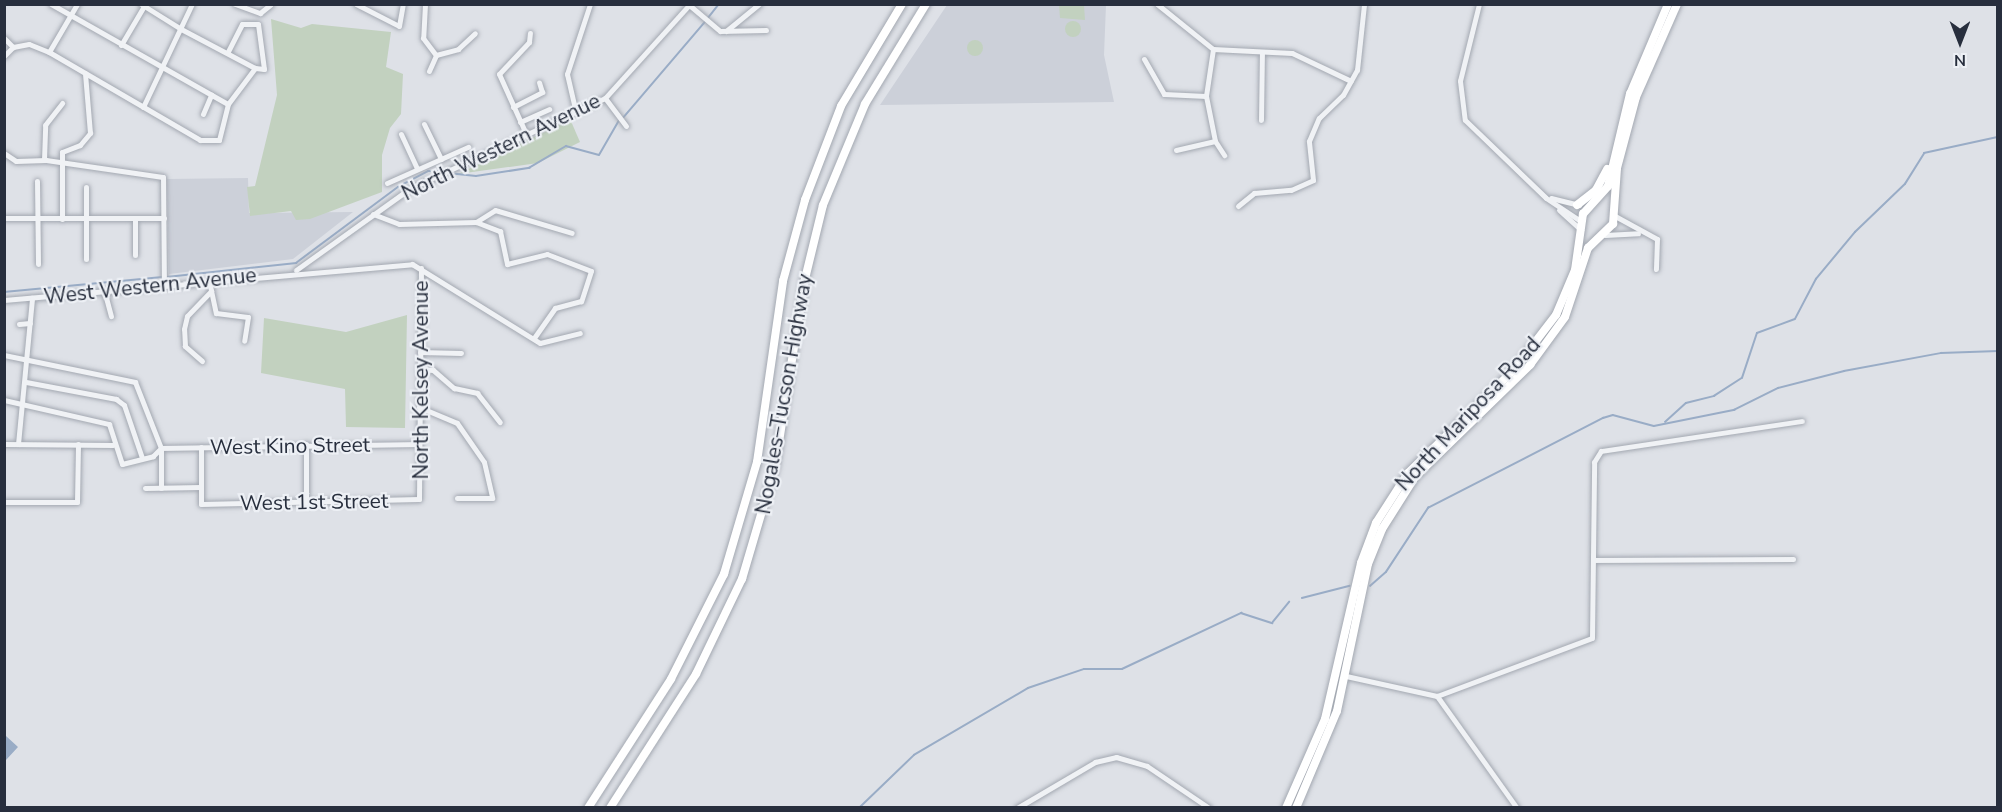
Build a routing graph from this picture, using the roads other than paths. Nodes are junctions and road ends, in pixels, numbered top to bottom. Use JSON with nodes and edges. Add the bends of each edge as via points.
{"nodes":[{"id":1,"x":51,"y":4,"type":"edge"},
{"id":2,"x":76,"y":4,"type":"edge"},
{"id":3,"x":192,"y":4,"type":"edge"},
{"id":4,"x":235,"y":4,"type":"edge"},
{"id":5,"x":356,"y":4,"type":"edge"},
{"id":6,"x":403,"y":4,"type":"edge"},
{"id":7,"x":425,"y":4,"type":"edge"},
{"id":8,"x":590,"y":4,"type":"edge"},
{"id":9,"x":759,"y":4,"type":"edge"},
{"id":10,"x":896,"y":4,"type":"edge"},
{"id":11,"x":902,"y":4,"type":"edge"},
{"id":12,"x":928,"y":4,"type":"edge"},
{"id":13,"x":1157,"y":4,"type":"edge"},
{"id":14,"x":1364,"y":4,"type":"edge"},
{"id":15,"x":1479,"y":4,"type":"edge"},
{"id":16,"x":1668,"y":4,"type":"edge"},
{"id":17,"x":1677,"y":4,"type":"edge"},
{"id":18,"x":142,"y":5,"type":"edge"},
{"id":19,"x":689,"y":5,"type":"edge"},
{"id":20,"x":270,"y":7,"type":"edge"},
{"id":21,"x":70,"y":16,"type":"junction"},
{"id":22,"x":181,"y":28,"type":"junction"},
{"id":23,"x":766,"y":30,"type":"dead end"},
{"id":24,"x":726,"y":31,"type":"junction"},
{"id":25,"x":475,"y":33,"type":"dead end"},
{"id":26,"x":530,"y":33,"type":"dead end"},
{"id":27,"x":881,"y":33,"type":"junction"},
{"id":28,"x":4,"y":38,"type":"edge"},
{"id":29,"x":121,"y":45,"type":"junction"},
{"id":30,"x":13,"y":47,"type":"junction"},
{"id":31,"x":1213,"y":50,"type":"junction"},
{"id":32,"x":49,"y":52,"type":"junction"},
{"id":33,"x":228,"y":52,"type":"junction"},
{"id":34,"x":1262,"y":52,"type":"junction"},
{"id":35,"x":436,"y":55,"type":"junction"},
{"id":36,"x":4,"y":56,"type":"edge"},
{"id":37,"x":1144,"y":59,"type":"dead end"},
{"id":38,"x":162,"y":68,"type":"junction"},
{"id":39,"x":255,"y":68,"type":"junction"},
{"id":40,"x":429,"y":71,"type":"dead end"},
{"id":41,"x":85,"y":73,"type":"junction"},
{"id":42,"x":1351,"y":81,"type":"junction"},
{"id":43,"x":541,"y":85,"type":"dead end"},
{"id":44,"x":212,"y":95,"type":"junction"},
{"id":45,"x":1206,"y":96,"type":"junction"},
{"id":46,"x":605,"y":98,"type":"junction"},
{"id":47,"x":62,"y":103,"type":"dead end"},
{"id":48,"x":228,"y":104,"type":"junction"},
{"id":49,"x":143,"y":107,"type":"junction"},
{"id":50,"x":513,"y":107,"type":"junction"},
{"id":51,"x":549,"y":109,"type":"dead end"},
{"id":52,"x":576,"y":113,"type":"junction"},
{"id":53,"x":203,"y":114,"type":"dead end"},
{"id":54,"x":1261,"y":120,"type":"dead end"},
{"id":55,"x":520,"y":122,"type":"junction"},
{"id":56,"x":424,"y":124,"type":"dead end"},
{"id":57,"x":626,"y":126,"type":"dead end"},
{"id":58,"x":400,"y":134,"type":"dead end"},
{"id":59,"x":527,"y":136,"type":"junction"},
{"id":60,"x":1215,"y":141,"type":"junction"},
{"id":61,"x":1614,"y":146,"type":"junction"},
{"id":62,"x":468,"y":147,"type":"dead end"},
{"id":63,"x":1176,"y":150,"type":"dead end"},
{"id":64,"x":4,"y":153,"type":"edge"},
{"id":65,"x":453,"y":153,"type":"junction"},
{"id":66,"x":1224,"y":155,"type":"dead end"},
{"id":67,"x":441,"y":159,"type":"junction"},
{"id":68,"x":44,"y":160,"type":"junction"},
{"id":69,"x":61,"y":162,"type":"junction"},
{"id":70,"x":459,"y":166,"type":"junction"},
{"id":71,"x":417,"y":169,"type":"junction"},
{"id":72,"x":37,"y":182,"type":"dead end"},
{"id":73,"x":387,"y":183,"type":"dead end"},
{"id":74,"x":86,"y":187,"type":"dead end"},
{"id":75,"x":1539,"y":191,"type":"junction"},
{"id":76,"x":1549,"y":201,"type":"junction"},
{"id":77,"x":1591,"y":203,"type":"junction"},
{"id":78,"x":1577,"y":205,"type":"junction"},
{"id":79,"x":1238,"y":207,"type":"dead end"},
{"id":80,"x":373,"y":213,"type":"junction"},
{"id":81,"x":1615,"y":215,"type":"junction"},
{"id":82,"x":4,"y":218,"type":"edge"},
{"id":83,"x":38,"y":218,"type":"junction"},
{"id":84,"x":86,"y":218,"type":"junction"},
{"id":85,"x":164,"y":218,"type":"junction"},
{"id":86,"x":62,"y":219,"type":"junction"},
{"id":87,"x":135,"y":219,"type":"junction"},
{"id":88,"x":476,"y":222,"type":"junction"},
{"id":89,"x":1582,"y":226,"type":"junction"},
{"id":90,"x":572,"y":233,"type":"dead end"},
{"id":91,"x":1643,"y":234,"type":"junction"},
{"id":92,"x":1604,"y":235,"type":"junction"},
{"id":93,"x":135,"y":255,"type":"dead end"},
{"id":94,"x":313,"y":258,"type":"junction"},
{"id":95,"x":86,"y":260,"type":"dead end"},
{"id":96,"x":38,"y":264,"type":"dead end"},
{"id":97,"x":421,"y":268,"type":"junction"},
{"id":98,"x":1656,"y":269,"type":"dead end"},
{"id":99,"x":319,"y":270,"type":"junction"},
{"id":100,"x":295,"y":271,"type":"junction"},
{"id":101,"x":208,"y":281,"type":"junction"},
{"id":102,"x":164,"y":283,"type":"junction"},
{"id":103,"x":104,"y":290,"type":"junction"},
{"id":104,"x":211,"y":291,"type":"junction"},
{"id":105,"x":32,"y":298,"type":"junction"},
{"id":106,"x":4,"y":300,"type":"edge"},
{"id":107,"x":111,"y":316,"type":"dead end"},
{"id":108,"x":1555,"y":317,"type":"junction"},
{"id":109,"x":30,"y":322,"type":"junction"},
{"id":110,"x":19,"y":324,"type":"dead end"},
{"id":111,"x":1557,"y":329,"type":"junction"},
{"id":112,"x":580,"y":333,"type":"dead end"},
{"id":113,"x":534,"y":338,"type":"junction"},
{"id":114,"x":244,"y":341,"type":"dead end"},
{"id":115,"x":420,"y":352,"type":"junction"},
{"id":116,"x":461,"y":353,"type":"dead end"},
{"id":117,"x":4,"y":355,"type":"edge"},
{"id":118,"x":28,"y":360,"type":"junction"},
{"id":119,"x":202,"y":361,"type":"dead end"},
{"id":120,"x":1522,"y":362,"type":"junction"},
{"id":121,"x":420,"y":369,"type":"junction"},
{"id":122,"x":1522,"y":374,"type":"junction"},
{"id":123,"x":26,"y":382,"type":"junction"},
{"id":124,"x":4,"y":400,"type":"edge"},
{"id":125,"x":23,"y":403,"type":"junction"},
{"id":126,"x":419,"y":407,"type":"junction"},
{"id":127,"x":1472,"y":410,"type":"junction"},
{"id":128,"x":1471,"y":421,"type":"junction"},
{"id":129,"x":1802,"y":421,"type":"dead end"},
{"id":130,"x":500,"y":422,"type":"dead end"},
{"id":131,"x":4,"y":444,"type":"edge"},
{"id":132,"x":18,"y":444,"type":"junction"},
{"id":133,"x":78,"y":444,"type":"junction"},
{"id":134,"x":306,"y":444,"type":"junction"},
{"id":135,"x":419,"y":444,"type":"junction"},
{"id":136,"x":113,"y":445,"type":"junction"},
{"id":137,"x":201,"y":447,"type":"junction"},
{"id":138,"x":160,"y":448,"type":"junction"},
{"id":139,"x":142,"y":459,"type":"junction"},
{"id":140,"x":201,"y":487,"type":"junction"},
{"id":141,"x":145,"y":488,"type":"dead end"},
{"id":142,"x":160,"y":488,"type":"junction"},
{"id":143,"x":421,"y":492,"type":"joint"},
{"id":144,"x":457,"y":498,"type":"dead end"},
{"id":145,"x":4,"y":502,"type":"edge"},
{"id":146,"x":306,"y":503,"type":"junction"},
{"id":147,"x":1793,"y":559,"type":"dead end"},
{"id":148,"x":1593,"y":560,"type":"junction"},
{"id":149,"x":1364,"y":566,"type":"junction"},
{"id":150,"x":1355,"y":603,"type":"junction"},
{"id":151,"x":1346,"y":676,"type":"junction"},
{"id":152,"x":1437,"y":696,"type":"junction"},
{"id":153,"x":1303,"y":786,"type":"junction"},
{"id":154,"x":588,"y":807,"type":"edge"},
{"id":155,"x":610,"y":807,"type":"edge"},
{"id":156,"x":1017,"y":807,"type":"edge"},
{"id":157,"x":1209,"y":807,"type":"edge"},
{"id":158,"x":1286,"y":807,"type":"edge"},
{"id":159,"x":1294,"y":807,"type":"edge"},
{"id":160,"x":1517,"y":807,"type":"edge"}],
"edges":[{"from":1,"to":21,"type":"street"},
{"from":2,"to":21,"type":"street"},
{"from":3,"to":22,"type":"street"},
{"from":4,"to":20,"type":"street","via":[[260,13]]},
{"from":5,"to":6,"type":"street","via":[[399,26]]},
{"from":7,"to":35,"type":"street","via":[[423,38]]},
{"from":8,"to":52,"type":"street","via":[[567,74]]},
{"from":9,"to":24,"type":"street"},
{"from":10,"to":27,"type":"highway"},
{"from":11,"to":27,"type":"highway","name":"Nogales–Tucson Highway"},
{"from":12,"to":155,"type":"highway","name":"Nogales–Tucson Highway","via":[[865,104],[823,204],[804,283],[775,467],[742,579],[696,674]]},
{"from":13,"to":31,"type":"street"},
{"from":14,"to":42,"type":"street","via":[[1360,58]]},
{"from":15,"to":75,"type":"street","via":[[1460,81],[1461,107],[1470,129]]},
{"from":16,"to":61,"type":"highway","name":"North Mariposa Road","via":[[1642,57]]},
{"from":17,"to":81,"type":"highway","name":"North Mariposa Road","via":[[1636,98],[1617,168]]},
{"from":18,"to":22,"type":"street"},
{"from":18,"to":29,"type":"street"},
{"from":19,"to":24,"type":"street"},
{"from":19,"to":46,"type":"street","name":"North Western Avenue"},
{"from":21,"to":29,"type":"street"},
{"from":21,"to":32,"type":"street"},
{"from":22,"to":33,"type":"street"},
{"from":22,"to":38,"type":"street"},
{"from":23,"to":24,"type":"street"},
{"from":25,"to":35,"type":"street","via":[[458,49]]},
{"from":26,"to":50,"type":"street","via":[[529,42],[500,70]]},
{"from":27,"to":154,"type":"highway","name":"Nogales–Tucson Highway","via":[[832,125],[790,253],[763,430],[724,574],[671,679]]},
{"from":28,"to":30,"type":"street"},
{"from":29,"to":38,"type":"street"},
{"from":30,"to":32,"type":"street","via":[[30,44]]},
{"from":30,"to":36,"type":"street"},
{"from":31,"to":34,"type":"street"},
{"from":31,"to":45,"type":"street"},
{"from":32,"to":41,"type":"street"},
{"from":33,"to":39,"type":"street"},
{"from":33,"to":39,"type":"street","via":[[242,24],[258,24],[264,69]]},
{"from":34,"to":42,"type":"street","via":[[1292,53]]},
{"from":34,"to":54,"type":"street"},
{"from":35,"to":40,"type":"street"},
{"from":37,"to":45,"type":"street","via":[[1164,94]]},
{"from":38,"to":44,"type":"street"},
{"from":38,"to":49,"type":"street"},
{"from":39,"to":48,"type":"street"},
{"from":41,"to":49,"type":"street"},
{"from":41,"to":69,"type":"street","via":[[90,133],[80,145],[62,152]]},
{"from":42,"to":79,"type":"street","via":[[1312,131],[1313,180],[1291,190],[1254,193]]},
{"from":43,"to":50,"type":"street"},
{"from":44,"to":48,"type":"street"},
{"from":44,"to":53,"type":"street"},
{"from":45,"to":60,"type":"street"},
{"from":46,"to":52,"type":"street","name":"North Western Avenue"},
{"from":46,"to":57,"type":"street"},
{"from":47,"to":68,"type":"street","via":[[45,125]]},
{"from":48,"to":49,"type":"street","via":[[219,140],[189,135]]},
{"from":50,"to":55,"type":"street"},
{"from":51,"to":55,"type":"street"},
{"from":52,"to":59,"type":"street","name":"North Western Avenue"},
{"from":55,"to":59,"type":"street"},
{"from":56,"to":67,"type":"street"},
{"from":58,"to":71,"type":"street"},
{"from":59,"to":70,"type":"street","name":"North Western Avenue"},
{"from":60,"to":63,"type":"street"},
{"from":60,"to":66,"type":"street"},
{"from":61,"to":77,"type":"highway","name":"North Mariposa Road","via":[[1608,186]]},
{"from":61,"to":78,"type":"highway","via":[[1600,184]]},
{"from":62,"to":65,"type":"street"},
{"from":64,"to":68,"type":"street","via":[[16,161]]},
{"from":65,"to":67,"type":"street"},
{"from":65,"to":70,"type":"street"},
{"from":67,"to":71,"type":"street"},
{"from":68,"to":69,"type":"street"},
{"from":69,"to":85,"type":"street","via":[[163,177]]},
{"from":69,"to":86,"type":"street"},
{"from":70,"to":80,"type":"street","name":"North Western Avenue"},
{"from":71,"to":73,"type":"street"},
{"from":72,"to":83,"type":"street"},
{"from":74,"to":84,"type":"street"},
{"from":75,"to":76,"type":"street"},
{"from":75,"to":78,"type":"street"},
{"from":76,"to":89,"type":"street"},
{"from":76,"to":89,"type":"street"},
{"from":77,"to":78,"type":"street"},
{"from":77,"to":81,"type":"highway","via":[[1606,203]]},
{"from":77,"to":89,"type":"highway","name":"North Mariposa Road"},
{"from":80,"to":88,"type":"street","via":[[399,224]]},
{"from":80,"to":94,"type":"street","name":"North Western Avenue"},
{"from":81,"to":91,"type":"street"},
{"from":81,"to":92,"type":"highway","name":"North Mariposa Road"},
{"from":82,"to":83,"type":"street"},
{"from":83,"to":86,"type":"street"},
{"from":83,"to":96,"type":"street"},
{"from":84,"to":86,"type":"street"},
{"from":84,"to":87,"type":"street"},
{"from":84,"to":95,"type":"street"},
{"from":85,"to":87,"type":"street"},
{"from":85,"to":102,"type":"street"},
{"from":87,"to":93,"type":"street"},
{"from":88,"to":90,"type":"street","via":[[495,210]]},
{"from":88,"to":113,"type":"street","via":[[498,228],[505,262],[542,254],[563,257],[588,268],[592,278],[581,301],[555,308]]},
{"from":89,"to":92,"type":"highway"},
{"from":89,"to":108,"type":"highway","name":"North Mariposa Road","via":[[1573,279]]},
{"from":91,"to":92,"type":"street"},
{"from":91,"to":98,"type":"street","via":[[1659,243]]},
{"from":92,"to":111,"type":"highway","name":"North Mariposa Road","via":[[1588,248],[1578,288]]},
{"from":94,"to":99,"type":"street"},
{"from":94,"to":100,"type":"street","name":"North Western Avenue"},
{"from":97,"to":99,"type":"street","name":"West Western Avenue","via":[[408,264]]},
{"from":97,"to":113,"type":"street"},
{"from":97,"to":115,"type":"street","name":"North Kelsey Avenue"},
{"from":99,"to":100,"type":"street","name":"West Western Avenue"},
{"from":100,"to":101,"type":"street","name":"West Western Avenue"},
{"from":101,"to":102,"type":"street","name":"West Western Avenue"},
{"from":101,"to":104,"type":"street"},
{"from":102,"to":103,"type":"street","name":"West Western Avenue"},
{"from":103,"to":105,"type":"street","name":"West Western Avenue"},
{"from":103,"to":107,"type":"street"},
{"from":104,"to":114,"type":"street","via":[[218,314],[248,317]]},
{"from":104,"to":119,"type":"street","via":[[187,316],[183,329],[185,346]]},
{"from":105,"to":106,"type":"street","name":"West Western Avenue"},
{"from":105,"to":109,"type":"street"},
{"from":108,"to":111,"type":"highway"},
{"from":108,"to":120,"type":"highway","name":"North Mariposa Road"},
{"from":109,"to":110,"type":"street"},
{"from":109,"to":118,"type":"street"},
{"from":111,"to":122,"type":"highway","name":"North Mariposa Road"},
{"from":112,"to":113,"type":"street","via":[[543,344]]},
{"from":115,"to":116,"type":"street"},
{"from":115,"to":121,"type":"street","name":"North Kelsey Avenue"},
{"from":117,"to":118,"type":"street"},
{"from":118,"to":123,"type":"street"},
{"from":118,"to":138,"type":"street","via":[[129,377]]},
{"from":120,"to":122,"type":"highway"},
{"from":120,"to":127,"type":"highway","name":"North Mariposa Road"},
{"from":121,"to":126,"type":"street","name":"North Kelsey Avenue"},
{"from":121,"to":130,"type":"street","via":[[477,393]]},
{"from":122,"to":128,"type":"highway","name":"North Mariposa Road"},
{"from":123,"to":125,"type":"street"},
{"from":123,"to":139,"type":"street","via":[[116,399],[124,405]]},
{"from":124,"to":125,"type":"street"},
{"from":125,"to":132,"type":"street"},
{"from":125,"to":136,"type":"street","via":[[109,424]]},
{"from":126,"to":135,"type":"street","name":"North Kelsey Avenue"},
{"from":126,"to":144,"type":"street","via":[[446,414],[471,435],[493,493],[486,501]]},
{"from":127,"to":128,"type":"highway"},
{"from":127,"to":149,"type":"highway","name":"North Mariposa Road","via":[[1397,488]]},
{"from":128,"to":149,"type":"highway","name":"North Mariposa Road","via":[[1404,491]]},
{"from":129,"to":148,"type":"street","via":[[1601,451],[1594,462]]},
{"from":131,"to":132,"type":"street"},
{"from":132,"to":133,"type":"street"},
{"from":133,"to":136,"type":"street"},
{"from":133,"to":145,"type":"street","via":[[77,502]]},
{"from":134,"to":135,"type":"street","name":"West Kino Street"},
{"from":134,"to":137,"type":"street","name":"West Kino Street"},
{"from":134,"to":146,"type":"street"},
{"from":135,"to":143,"type":"street","name":"North Kelsey Avenue"},
{"from":136,"to":139,"type":"street","via":[[122,464]]},
{"from":137,"to":138,"type":"street","name":"West Kino Street"},
{"from":137,"to":140,"type":"street"},
{"from":138,"to":139,"type":"street"},
{"from":138,"to":142,"type":"street"},
{"from":140,"to":142,"type":"street"},
{"from":140,"to":146,"type":"street","name":"West 1st Street","via":[[201,504]]},
{"from":141,"to":142,"type":"street"},
{"from":143,"to":146,"type":"street","name":"West 1st Street","via":[[413,501]]},
{"from":147,"to":148,"type":"street"},
{"from":148,"to":152,"type":"street","via":[[1592,638]]},
{"from":149,"to":150,"type":"highway","name":"North Mariposa Road"},
{"from":149,"to":150,"type":"highway","name":"North Mariposa Road","via":[[1356,584]]},
{"from":150,"to":151,"type":"highway","name":"North Mariposa Road"},
{"from":150,"to":153,"type":"highway","name":"North Mariposa Road"},
{"from":151,"to":152,"type":"street"},
{"from":151,"to":153,"type":"highway","name":"North Mariposa Road"},
{"from":152,"to":160,"type":"street"},
{"from":153,"to":158,"type":"highway","name":"North Mariposa Road"},
{"from":153,"to":159,"type":"highway","name":"North Mariposa Road"},
{"from":156,"to":157,"type":"street","via":[[1106,758],[1147,766]]}]}
